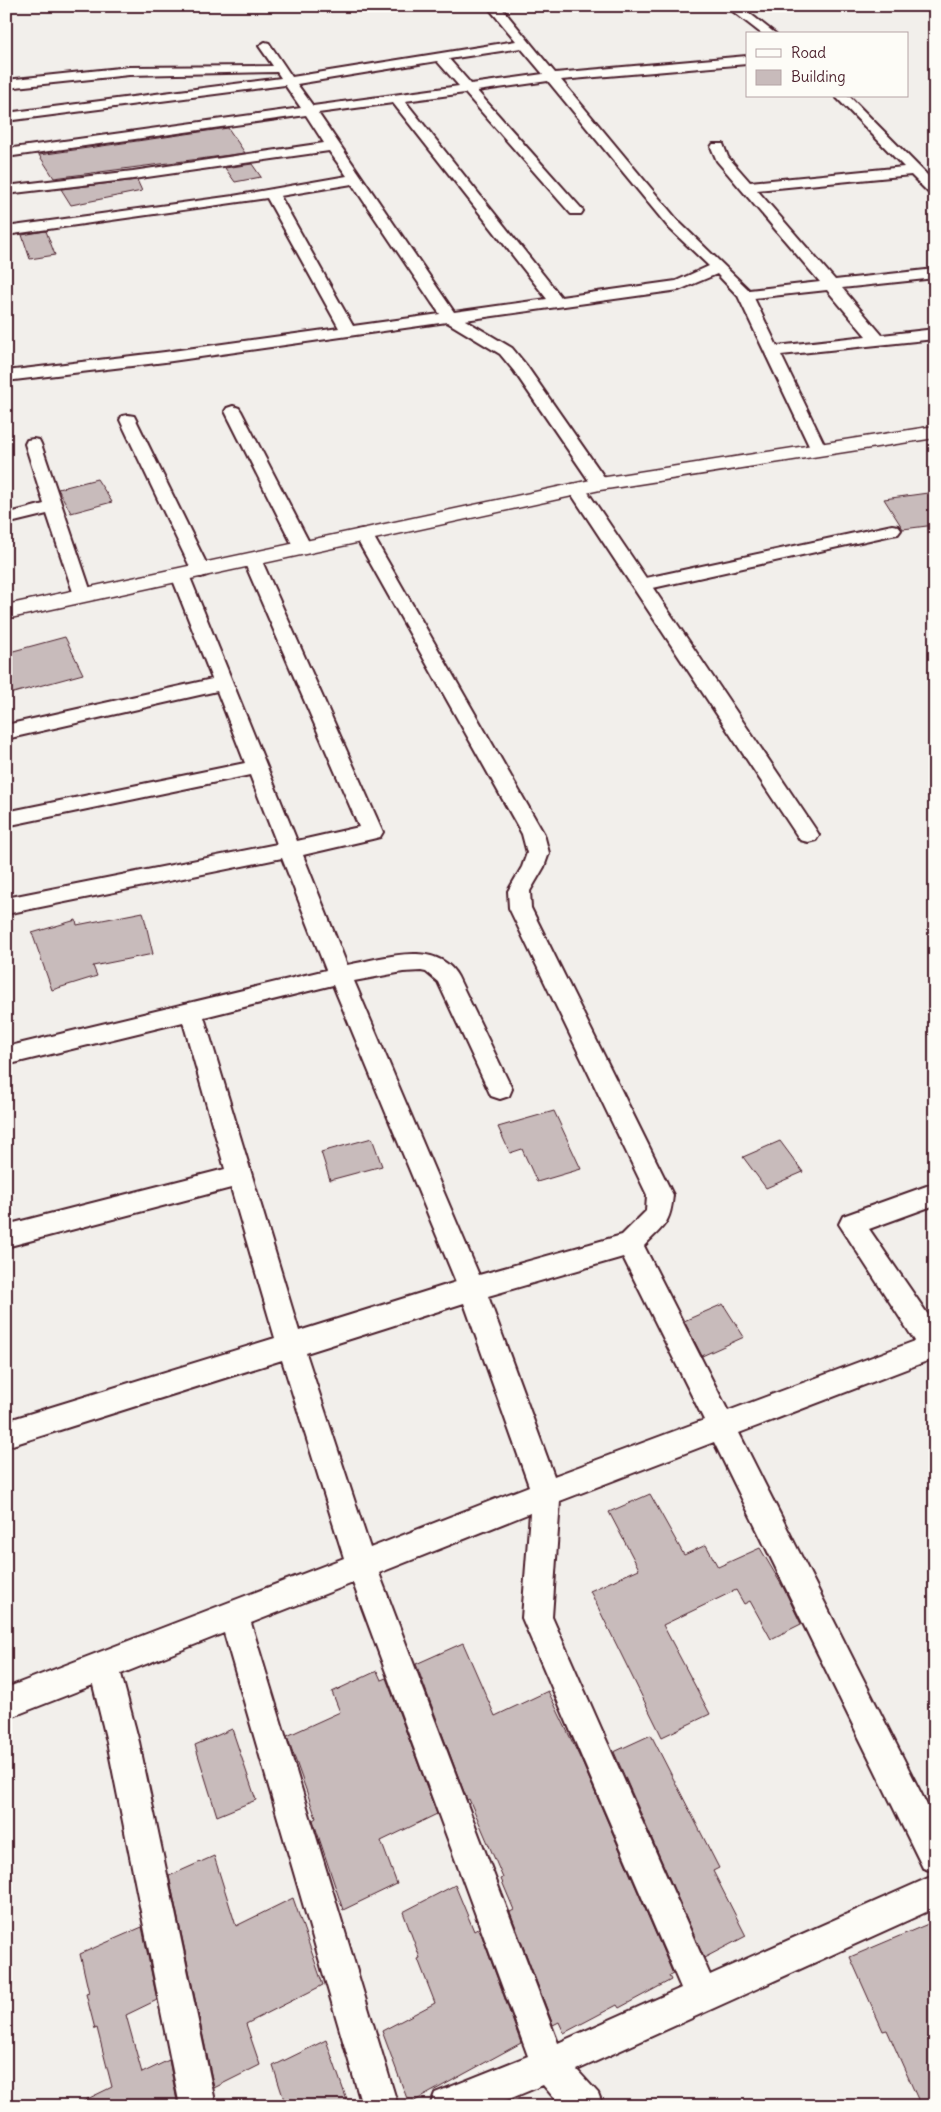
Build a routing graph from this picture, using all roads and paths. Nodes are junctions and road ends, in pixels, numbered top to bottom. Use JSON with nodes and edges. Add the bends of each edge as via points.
{"nodes":[{"id":1,"x":493,"y":6,"type":"edge"},
{"id":2,"x":732,"y":6,"type":"edge"},
{"id":3,"x":767,"y":32,"type":"edge"},
{"id":4,"x":522,"y":44,"type":"junction"},
{"id":5,"x":265,"y":46,"type":"dead end"},
{"id":6,"x":440,"y":57,"type":"junction"},
{"id":7,"x":746,"y":60,"type":"edge"},
{"id":8,"x":285,"y":75,"type":"junction"},
{"id":9,"x":551,"y":77,"type":"junction"},
{"id":10,"x":6,"y":84,"type":"edge"},
{"id":11,"x":468,"y":88,"type":"junction"},
{"id":12,"x":843,"y":98,"type":"edge"},
{"id":13,"x":398,"y":99,"type":"junction"},
{"id":14,"x":12,"y":102,"type":"dead end"},
{"id":15,"x":309,"y":112,"type":"junction"},
{"id":16,"x":6,"y":117,"type":"edge"},
{"id":17,"x":26,"y":124,"type":"junction"},
{"id":18,"x":333,"y":146,"type":"junction"},
{"id":19,"x":718,"y":147,"type":"dead end"},
{"id":20,"x":35,"y":150,"type":"junction"},
{"id":21,"x":6,"y":153,"type":"edge"},
{"id":22,"x":915,"y":170,"type":"junction"},
{"id":23,"x":355,"y":179,"type":"junction"},
{"id":24,"x":747,"y":187,"type":"junction"},
{"id":25,"x":6,"y":190,"type":"edge"},
{"id":26,"x":935,"y":191,"type":"edge"},
{"id":27,"x":272,"y":194,"type":"junction"},
{"id":28,"x":576,"y":210,"type":"dead end"},
{"id":29,"x":6,"y":231,"type":"edge"},
{"id":30,"x":718,"y":268,"type":"junction"},
{"id":31,"x":935,"y":273,"type":"edge"},
{"id":32,"x":831,"y":286,"type":"junction"},
{"id":33,"x":745,"y":295,"type":"junction"},
{"id":34,"x":557,"y":302,"type":"junction"},
{"id":35,"x":450,"y":317,"type":"junction"},
{"id":36,"x":348,"y":331,"type":"junction"},
{"id":37,"x":935,"y":334,"type":"edge"},
{"id":38,"x":877,"y":340,"type":"junction"},
{"id":39,"x":771,"y":351,"type":"junction"},
{"id":40,"x":6,"y":376,"type":"edge"},
{"id":41,"x":233,"y":411,"type":"dead end"},
{"id":42,"x":128,"y":420,"type":"dead end"},
{"id":43,"x":935,"y":432,"type":"edge"},
{"id":44,"x":32,"y":444,"type":"dead end"},
{"id":45,"x":819,"y":450,"type":"junction"},
{"id":46,"x":600,"y":484,"type":"junction"},
{"id":47,"x":577,"y":489,"type":"junction"},
{"id":48,"x":53,"y":508,"type":"junction"},
{"id":49,"x":6,"y":519,"type":"edge"},
{"id":50,"x":892,"y":530,"type":"dead end"},
{"id":51,"x":363,"y":534,"type":"junction"},
{"id":52,"x":303,"y":548,"type":"junction"},
{"id":53,"x":252,"y":559,"type":"junction"},
{"id":54,"x":190,"y":573,"type":"junction"},
{"id":55,"x":641,"y":585,"type":"junction"},
{"id":56,"x":83,"y":595,"type":"junction"},
{"id":57,"x":6,"y":612,"type":"edge"},
{"id":58,"x":223,"y":683,"type":"junction"},
{"id":59,"x":6,"y":732,"type":"edge"},
{"id":60,"x":257,"y":767,"type":"junction"},
{"id":61,"x":6,"y":819,"type":"edge"},
{"id":62,"x":808,"y":835,"type":"dead end"},
{"id":63,"x":290,"y":850,"type":"junction"},
{"id":64,"x":6,"y":906,"type":"edge"},
{"id":65,"x":340,"y":975,"type":"junction"},
{"id":66,"x":191,"y":1011,"type":"junction"},
{"id":67,"x":6,"y":1056,"type":"edge"},
{"id":68,"x":500,"y":1089,"type":"dead end"},
{"id":69,"x":239,"y":1176,"type":"junction"},
{"id":70,"x":935,"y":1194,"type":"edge"},
{"id":71,"x":6,"y":1236,"type":"edge"},
{"id":72,"x":630,"y":1244,"type":"junction"},
{"id":73,"x":472,"y":1289,"type":"junction"},
{"id":74,"x":290,"y":1344,"type":"junction"},
{"id":75,"x":934,"y":1346,"type":"edge"},
{"id":76,"x":721,"y":1427,"type":"junction"},
{"id":77,"x":6,"y":1434,"type":"edge"},
{"id":78,"x":546,"y":1493,"type":"junction"},
{"id":79,"x":361,"y":1565,"type":"junction"},
{"id":80,"x":234,"y":1615,"type":"junction"},
{"id":81,"x":104,"y":1666,"type":"junction"},
{"id":82,"x":6,"y":1704,"type":"edge"},
{"id":83,"x":935,"y":1856,"type":"edge"},
{"id":84,"x":935,"y":1891,"type":"edge"},
{"id":85,"x":702,"y":1996,"type":"junction"},
{"id":86,"x":549,"y":2064,"type":"junction"},
{"id":87,"x":198,"y":2106,"type":"edge"},
{"id":88,"x":380,"y":2106,"type":"edge"},
{"id":89,"x":448,"y":2106,"type":"edge"},
{"id":90,"x":585,"y":2106,"type":"edge"}],
"edges":[{"from":1,"to":4,"type":"street"},
{"from":2,"to":3,"type":"street"},
{"from":4,"to":6,"type":"street"},
{"from":4,"to":9,"type":"street"},
{"from":5,"to":8,"type":"street"},
{"from":6,"to":8,"type":"street"},
{"from":6,"to":11,"type":"street"},
{"from":7,"to":9,"type":"street"},
{"from":8,"to":10,"type":"street","via":[[129,71]]},
{"from":8,"to":15,"type":"street"},
{"from":8,"to":17,"type":"street"},
{"from":9,"to":11,"type":"street"},
{"from":9,"to":30,"type":"street","via":[[674,225]]},
{"from":11,"to":13,"type":"street"},
{"from":11,"to":28,"type":"street"},
{"from":12,"to":22,"type":"street"},
{"from":13,"to":15,"type":"street"},
{"from":13,"to":34,"type":"street"},
{"from":14,"to":17,"type":"street"},
{"from":15,"to":18,"type":"street"},
{"from":15,"to":20,"type":"street"},
{"from":16,"to":17,"type":"street"},
{"from":17,"to":20,"type":"street"},
{"from":18,"to":23,"type":"street"},
{"from":18,"to":25,"type":"street"},
{"from":19,"to":24,"type":"street","via":[[722,158]]},
{"from":20,"to":21,"type":"street"},
{"from":22,"to":24,"type":"street"},
{"from":22,"to":26,"type":"street"},
{"from":23,"to":27,"type":"street"},
{"from":23,"to":35,"type":"street"},
{"from":24,"to":32,"type":"street"},
{"from":27,"to":29,"type":"street"},
{"from":27,"to":36,"type":"street"},
{"from":30,"to":33,"type":"street"},
{"from":30,"to":34,"type":"street","via":[[679,284]]},
{"from":31,"to":32,"type":"street"},
{"from":32,"to":33,"type":"street"},
{"from":32,"to":38,"type":"street"},
{"from":33,"to":39,"type":"street"},
{"from":34,"to":35,"type":"street"},
{"from":35,"to":36,"type":"street"},
{"from":35,"to":46,"type":"street","via":[[506,351]]},
{"from":36,"to":40,"type":"street"},
{"from":37,"to":38,"type":"street"},
{"from":38,"to":39,"type":"street"},
{"from":39,"to":45,"type":"street"},
{"from":41,"to":52,"type":"street"},
{"from":42,"to":54,"type":"street"},
{"from":43,"to":45,"type":"street"},
{"from":44,"to":48,"type":"street"},
{"from":45,"to":46,"type":"street"},
{"from":46,"to":47,"type":"street"},
{"from":47,"to":51,"type":"street"},
{"from":47,"to":55,"type":"street"},
{"from":48,"to":49,"type":"street"},
{"from":48,"to":56,"type":"street"},
{"from":50,"to":55,"type":"street"},
{"from":51,"to":52,"type":"street"},
{"from":51,"to":72,"type":"street","via":[[533,834],[538,853],[519,891],[520,908],[660,1195],[658,1215]]},
{"from":52,"to":53,"type":"street"},
{"from":53,"to":54,"type":"street"},
{"from":53,"to":63,"type":"street","via":[[372,832]]},
{"from":54,"to":56,"type":"street"},
{"from":54,"to":58,"type":"street"},
{"from":55,"to":62,"type":"street"},
{"from":56,"to":57,"type":"street"},
{"from":58,"to":59,"type":"street"},
{"from":58,"to":60,"type":"street"},
{"from":60,"to":61,"type":"street"},
{"from":60,"to":63,"type":"street"},
{"from":63,"to":64,"type":"street"},
{"from":63,"to":65,"type":"street"},
{"from":65,"to":66,"type":"street"},
{"from":65,"to":68,"type":"street","via":[[403,963],[421,962],[434,966],[447,977]]},
{"from":65,"to":73,"type":"street"},
{"from":66,"to":67,"type":"street"},
{"from":66,"to":69,"type":"street"},
{"from":69,"to":71,"type":"street"},
{"from":69,"to":74,"type":"street"},
{"from":70,"to":75,"type":"street","via":[[852,1224]]},
{"from":72,"to":73,"type":"street"},
{"from":72,"to":76,"type":"street"},
{"from":73,"to":74,"type":"street"},
{"from":73,"to":78,"type":"street"},
{"from":74,"to":77,"type":"street"},
{"from":74,"to":79,"type":"street"},
{"from":75,"to":76,"type":"street"},
{"from":76,"to":78,"type":"street"},
{"from":76,"to":83,"type":"street"},
{"from":78,"to":79,"type":"street"},
{"from":78,"to":85,"type":"street","via":[[537,1618]]},
{"from":79,"to":80,"type":"street"},
{"from":79,"to":86,"type":"street"},
{"from":80,"to":81,"type":"street"},
{"from":80,"to":88,"type":"street"},
{"from":81,"to":82,"type":"street"},
{"from":81,"to":87,"type":"street","via":[[123,1742]]},
{"from":84,"to":85,"type":"street"},
{"from":85,"to":86,"type":"street"},
{"from":86,"to":89,"type":"street"},
{"from":86,"to":90,"type":"street"}]}
